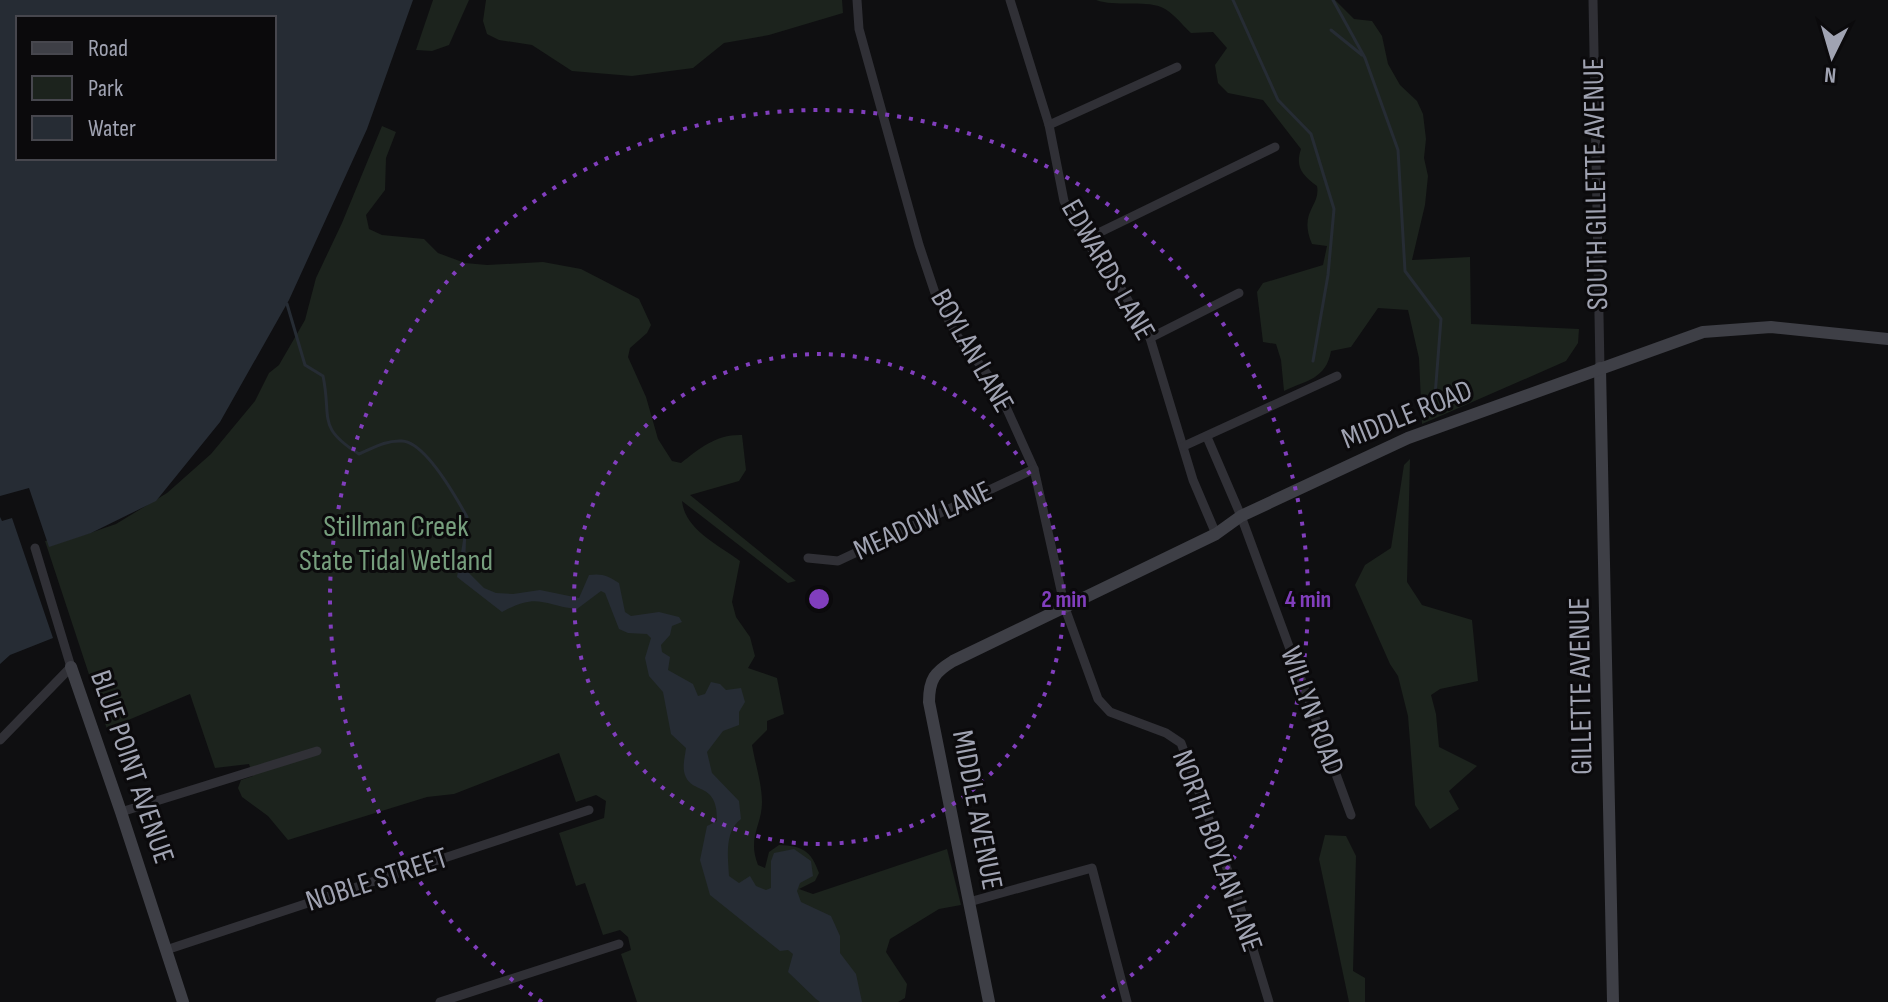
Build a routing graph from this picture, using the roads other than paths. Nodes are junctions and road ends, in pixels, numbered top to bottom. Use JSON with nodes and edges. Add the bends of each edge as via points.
{"nodes":[{"id":1,"x":857,"y":0,"type":"edge"},
{"id":2,"x":1010,"y":0,"type":"edge"},
{"id":3,"x":1593,"y":0,"type":"edge"},
{"id":4,"x":1177,"y":67,"type":"dead end"},
{"id":5,"x":1049,"y":125,"type":"junction"},
{"id":6,"x":1275,"y":147,"type":"dead end"},
{"id":7,"x":1084,"y":240,"type":"junction"},
{"id":8,"x":1239,"y":293,"type":"dead end"},
{"id":9,"x":1150,"y":338,"type":"junction"},
{"id":10,"x":1888,"y":339,"type":"edge"},
{"id":11,"x":1600,"y":368,"type":"junction"},
{"id":12,"x":1337,"y":376,"type":"dead end"},
{"id":13,"x":1207,"y":437,"type":"junction"},
{"id":14,"x":1184,"y":446,"type":"junction"},
{"id":15,"x":1034,"y":469,"type":"junction"},
{"id":16,"x":1241,"y":516,"type":"junction"},
{"id":17,"x":1216,"y":534,"type":"junction"},
{"id":18,"x":35,"y":548,"type":"dead end"},
{"id":19,"x":808,"y":558,"type":"dead end"},
{"id":20,"x":1065,"y":608,"type":"junction"},
{"id":21,"x":973,"y":651,"type":"joint"},
{"id":22,"x":71,"y":667,"type":"junction"},
{"id":23,"x":0,"y":740,"type":"edge"},
{"id":24,"x":317,"y":751,"type":"dead end"},
{"id":25,"x":589,"y":810,"type":"dead end"},
{"id":26,"x":121,"y":812,"type":"junction"},
{"id":27,"x":1351,"y":815,"type":"dead end"},
{"id":28,"x":969,"y":902,"type":"junction"},
{"id":29,"x":619,"y":944,"type":"dead end"},
{"id":30,"x":166,"y":950,"type":"junction"},
{"id":31,"x":183,"y":1002,"type":"edge"},
{"id":32,"x":440,"y":1002,"type":"edge"},
{"id":33,"x":989,"y":1002,"type":"edge"},
{"id":34,"x":1127,"y":1002,"type":"edge"},
{"id":35,"x":1269,"y":1002,"type":"edge"},
{"id":36,"x":1613,"y":1002,"type":"edge"}],
"edges":[{"from":1,"to":15,"type":"street","name":"BOYLAN LANE","via":[[859,29],[937,299],[958,337],[996,385]]},
{"from":2,"to":5,"type":"street","name":"EDWARDS LANE"},
{"from":3,"to":11,"type":"street","name":"SOUTH GILLETTE AVENUE"},
{"from":4,"to":5,"type":"street"},
{"from":5,"to":7,"type":"street","name":"EDWARDS LANE","via":[[1064,201]]},
{"from":6,"to":7,"type":"street"},
{"from":7,"to":9,"type":"street","name":"EDWARDS LANE","via":[[1112,273]]},
{"from":8,"to":9,"type":"street"},
{"from":9,"to":14,"type":"street","name":"EDWARDS LANE"},
{"from":10,"to":11,"type":"main road","name":"MIDDLE ROAD","via":[[1771,327],[1725,328]]},
{"from":11,"to":16,"type":"main road","name":"MIDDLE ROAD","via":[[1408,438]]},
{"from":11,"to":36,"type":"main road","name":"GILLETTE AVENUE"},
{"from":12,"to":13,"type":"street"},
{"from":13,"to":14,"type":"street"},
{"from":13,"to":16,"type":"street","name":"WILLYN ROAD"},
{"from":14,"to":17,"type":"street","name":"EDWARDS LANE"},
{"from":15,"to":19,"type":"street","name":"MEADOW LANE","via":[[838,561]]},
{"from":15,"to":20,"type":"street","name":"BOYLAN LANE"},
{"from":16,"to":17,"type":"main road","name":"MIDDLE ROAD"},
{"from":16,"to":27,"type":"street","name":"WILLYN ROAD"},
{"from":17,"to":20,"type":"main road","name":"MIDDLE ROAD"},
{"from":18,"to":22,"type":"street","name":"BLUE POINT AVENUE"},
{"from":20,"to":21,"type":"main road","name":"MIDDLE ROAD"},
{"from":20,"to":35,"type":"street","name":"NORTH BOYLAN LANE","via":[[1098,699],[1110,712],[1181,743]]},
{"from":21,"to":28,"type":"main road","name":"MIDDLE AVENUE","via":[[935,673],[929,689]]},
{"from":22,"to":23,"type":"street"},
{"from":22,"to":26,"type":"main road","name":"BLUE POINT AVENUE"},
{"from":24,"to":26,"type":"street"},
{"from":25,"to":30,"type":"street","name":"NOBLE STREET"},
{"from":26,"to":30,"type":"main road","name":"BLUE POINT AVENUE"},
{"from":28,"to":33,"type":"main road","name":"MIDDLE AVENUE"},
{"from":28,"to":34,"type":"street","via":[[1092,868]]},
{"from":29,"to":32,"type":"street"},
{"from":30,"to":31,"type":"main road","name":"BLUE POINT AVENUE"}]}
